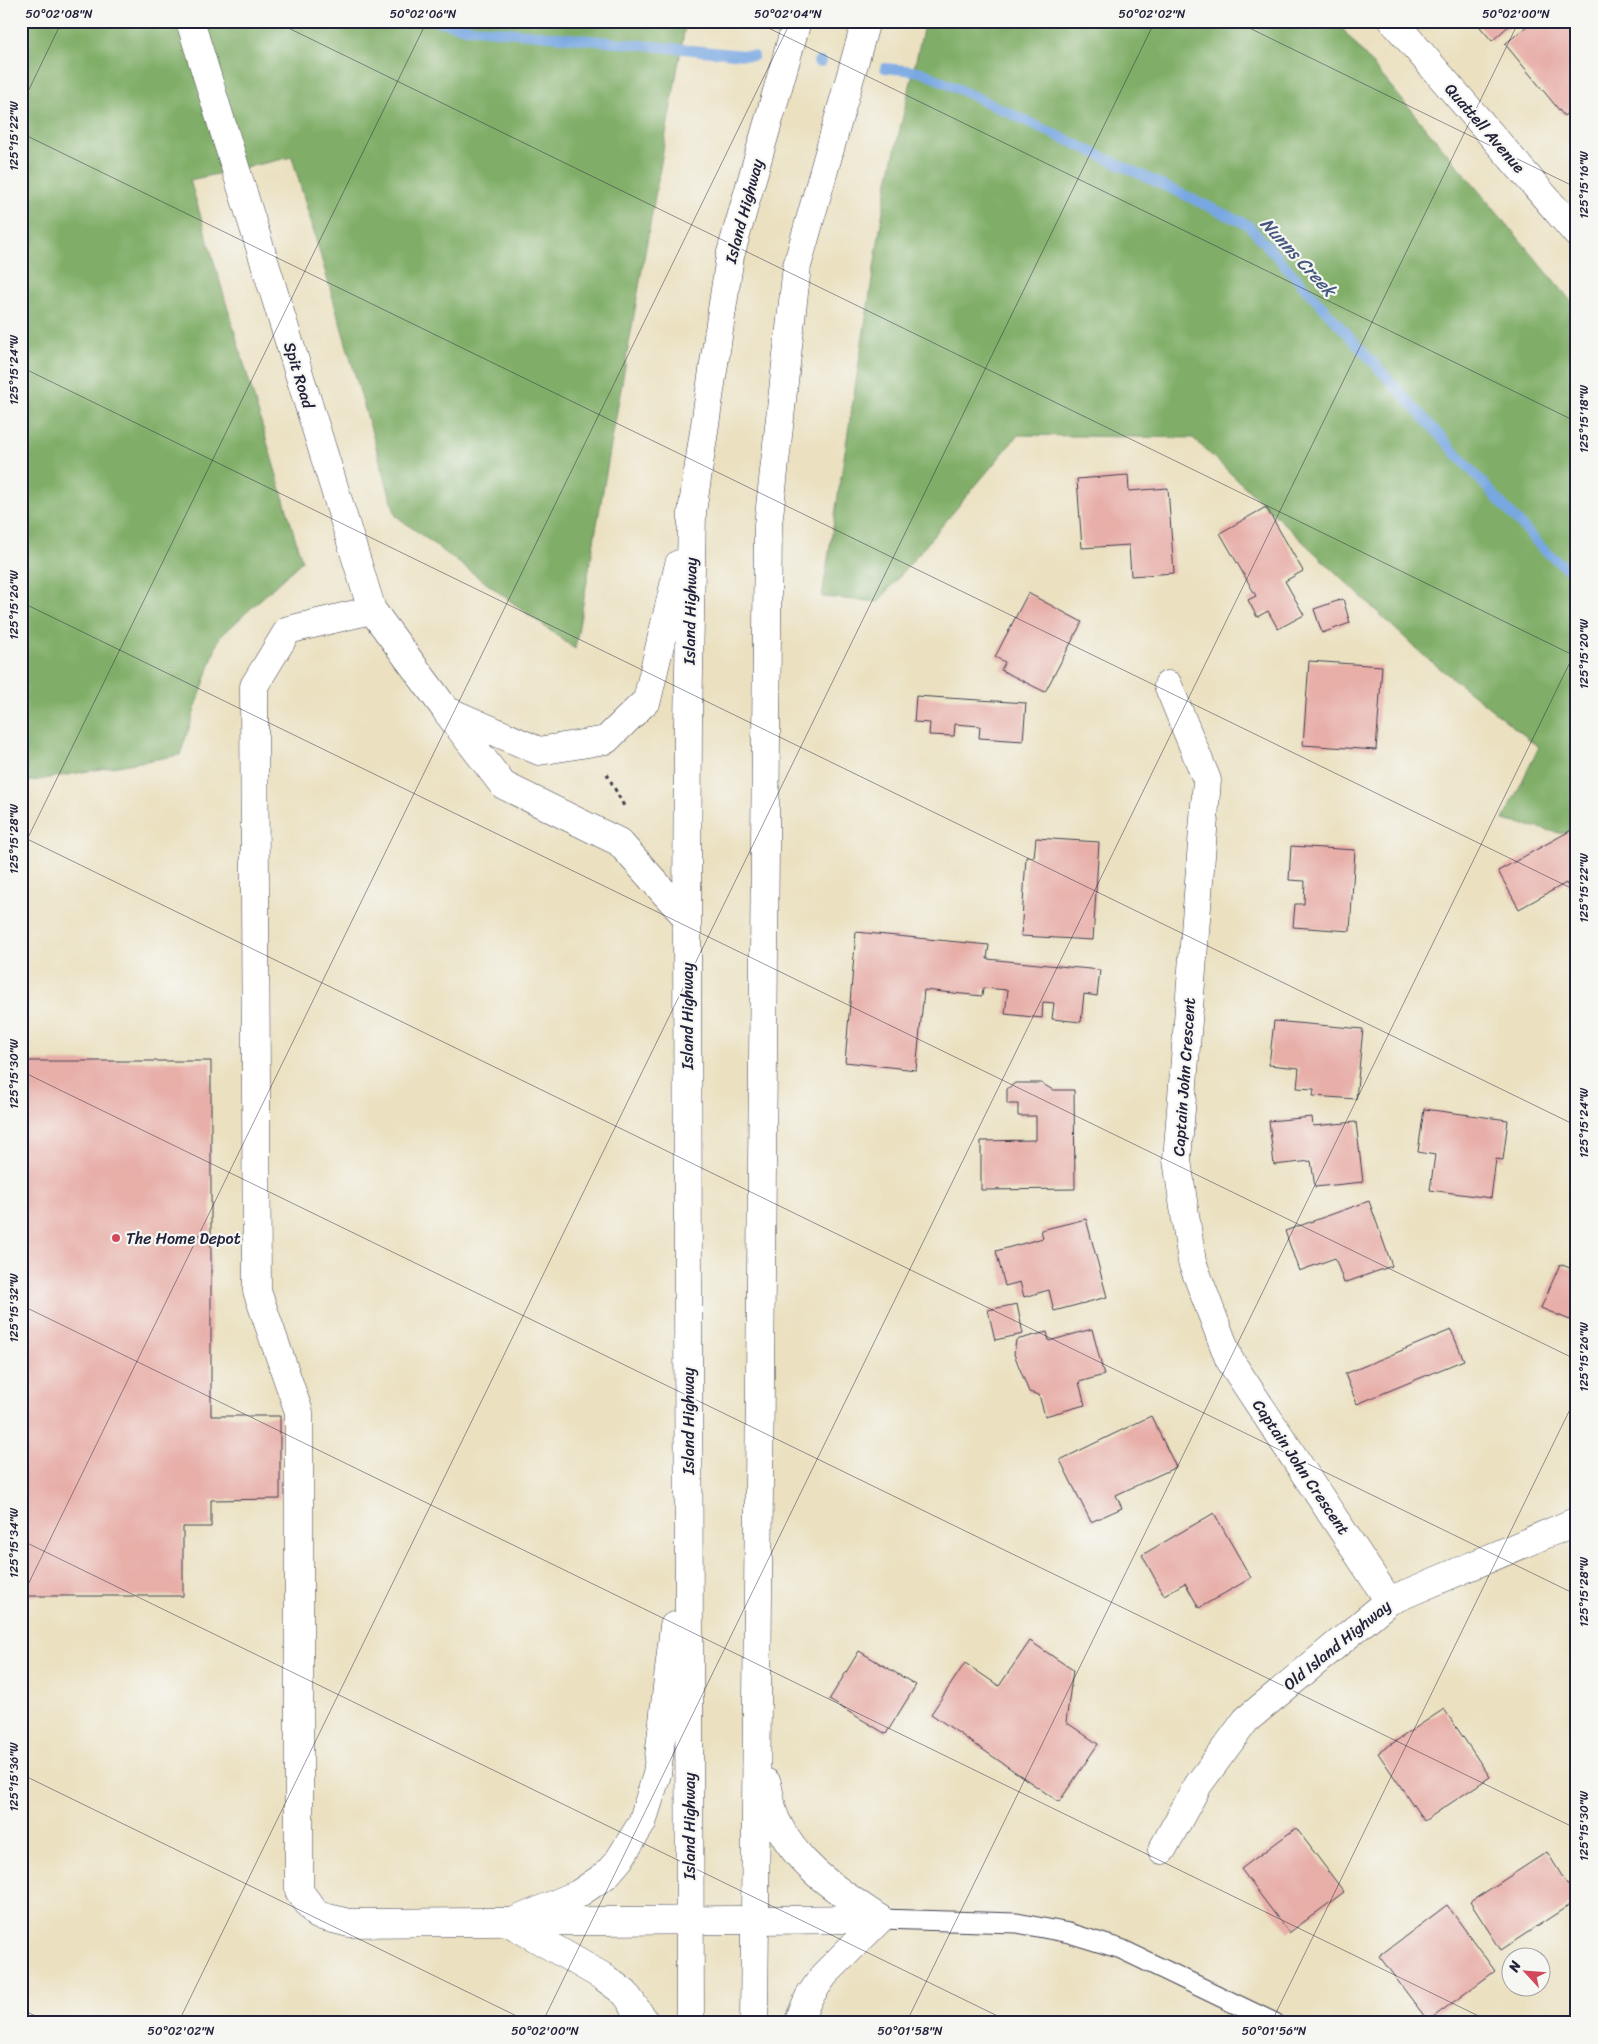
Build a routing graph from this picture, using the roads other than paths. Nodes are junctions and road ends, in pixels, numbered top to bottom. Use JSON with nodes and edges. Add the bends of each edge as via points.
{"nodes":[{"id":1,"x":190,"y":21,"type":"edge"},
{"id":2,"x":797,"y":21,"type":"edge"},
{"id":3,"x":866,"y":21,"type":"edge"},
{"id":4,"x":1393,"y":21,"type":"edge"},
{"id":5,"x":1577,"y":234,"type":"edge"},
{"id":6,"x":692,"y":512,"type":"junction"},
{"id":7,"x":372,"y":610,"type":"junction"},
{"id":8,"x":1168,"y":685,"type":"dead end"},
{"id":9,"x":446,"y":710,"type":"junction"},
{"id":10,"x":687,"y":918,"type":"junction"},
{"id":11,"x":688,"y":1493,"type":"junction"},
{"id":12,"x":1577,"y":1521,"type":"edge"},
{"id":13,"x":1389,"y":1601,"type":"junction"},
{"id":14,"x":757,"y":1746,"type":"junction"},
{"id":15,"x":1162,"y":1850,"type":"dead end"},
{"id":16,"x":880,"y":1919,"type":"junction"},
{"id":17,"x":690,"y":1921,"type":"junction"},
{"id":18,"x":755,"y":1921,"type":"junction"},
{"id":19,"x":510,"y":1923,"type":"junction"},
{"id":20,"x":646,"y":2023,"type":"edge"},
{"id":21,"x":690,"y":2023,"type":"edge"},
{"id":22,"x":754,"y":2023,"type":"edge"},
{"id":23,"x":798,"y":2023,"type":"edge"},
{"id":24,"x":1275,"y":2023,"type":"edge"}],
"edges":[{"from":1,"to":7,"type":"main road","name":"Spit Road"},
{"from":2,"to":6,"type":"main road","name":"Island Highway","via":[[730,256]]},
{"from":3,"to":14,"type":"main road","via":[[797,266],[768,525]]},
{"from":4,"to":5,"type":"main road","name":"Quattell Avenue"},
{"from":6,"to":9,"type":"main road","via":[[647,700],[606,740],[538,751]]},
{"from":6,"to":10,"type":"main road","name":"Island Highway"},
{"from":7,"to":9,"type":"main road","name":"Spit Road"},
{"from":7,"to":19,"type":"main road","via":[[288,630],[254,686],[257,1291],[299,1412],[300,1891],[317,1915],[349,1923]]},
{"from":8,"to":13,"type":"main road","name":"Captain John Crescent","via":[[1207,780],[1178,1160],[1192,1262],[1229,1359]]},
{"from":9,"to":10,"type":"main road","name":"Spit Road","via":[[503,785],[619,842]]},
{"from":10,"to":11,"type":"main road","name":"Island Highway"},
{"from":11,"to":17,"type":"main road","name":"Island Highway"},
{"from":11,"to":19,"type":"main road","via":[[657,1774],[642,1823],[606,1875],[578,1894]]},
{"from":12,"to":13,"type":"main road","name":"Old Island Highway"},
{"from":13,"to":15,"type":"main road","name":"Old Island Highway","via":[[1246,1720],[1198,1785]]},
{"from":14,"to":16,"type":"main road","via":[[776,1820],[795,1851],[826,1883]]},
{"from":14,"to":18,"type":"main road"},
{"from":16,"to":18,"type":"main road"},
{"from":16,"to":23,"type":"main road","via":[[824,1975],[809,1997]]},
{"from":16,"to":24,"type":"lane","via":[[1017,1923],[1069,1933],[1121,1949]]},
{"from":17,"to":18,"type":"main road"},
{"from":17,"to":19,"type":"main road"},
{"from":17,"to":21,"type":"main road","name":"Island Highway"},
{"from":18,"to":22,"type":"main road"},
{"from":19,"to":20,"type":"main road","via":[[602,1976],[624,1993]]}]}
